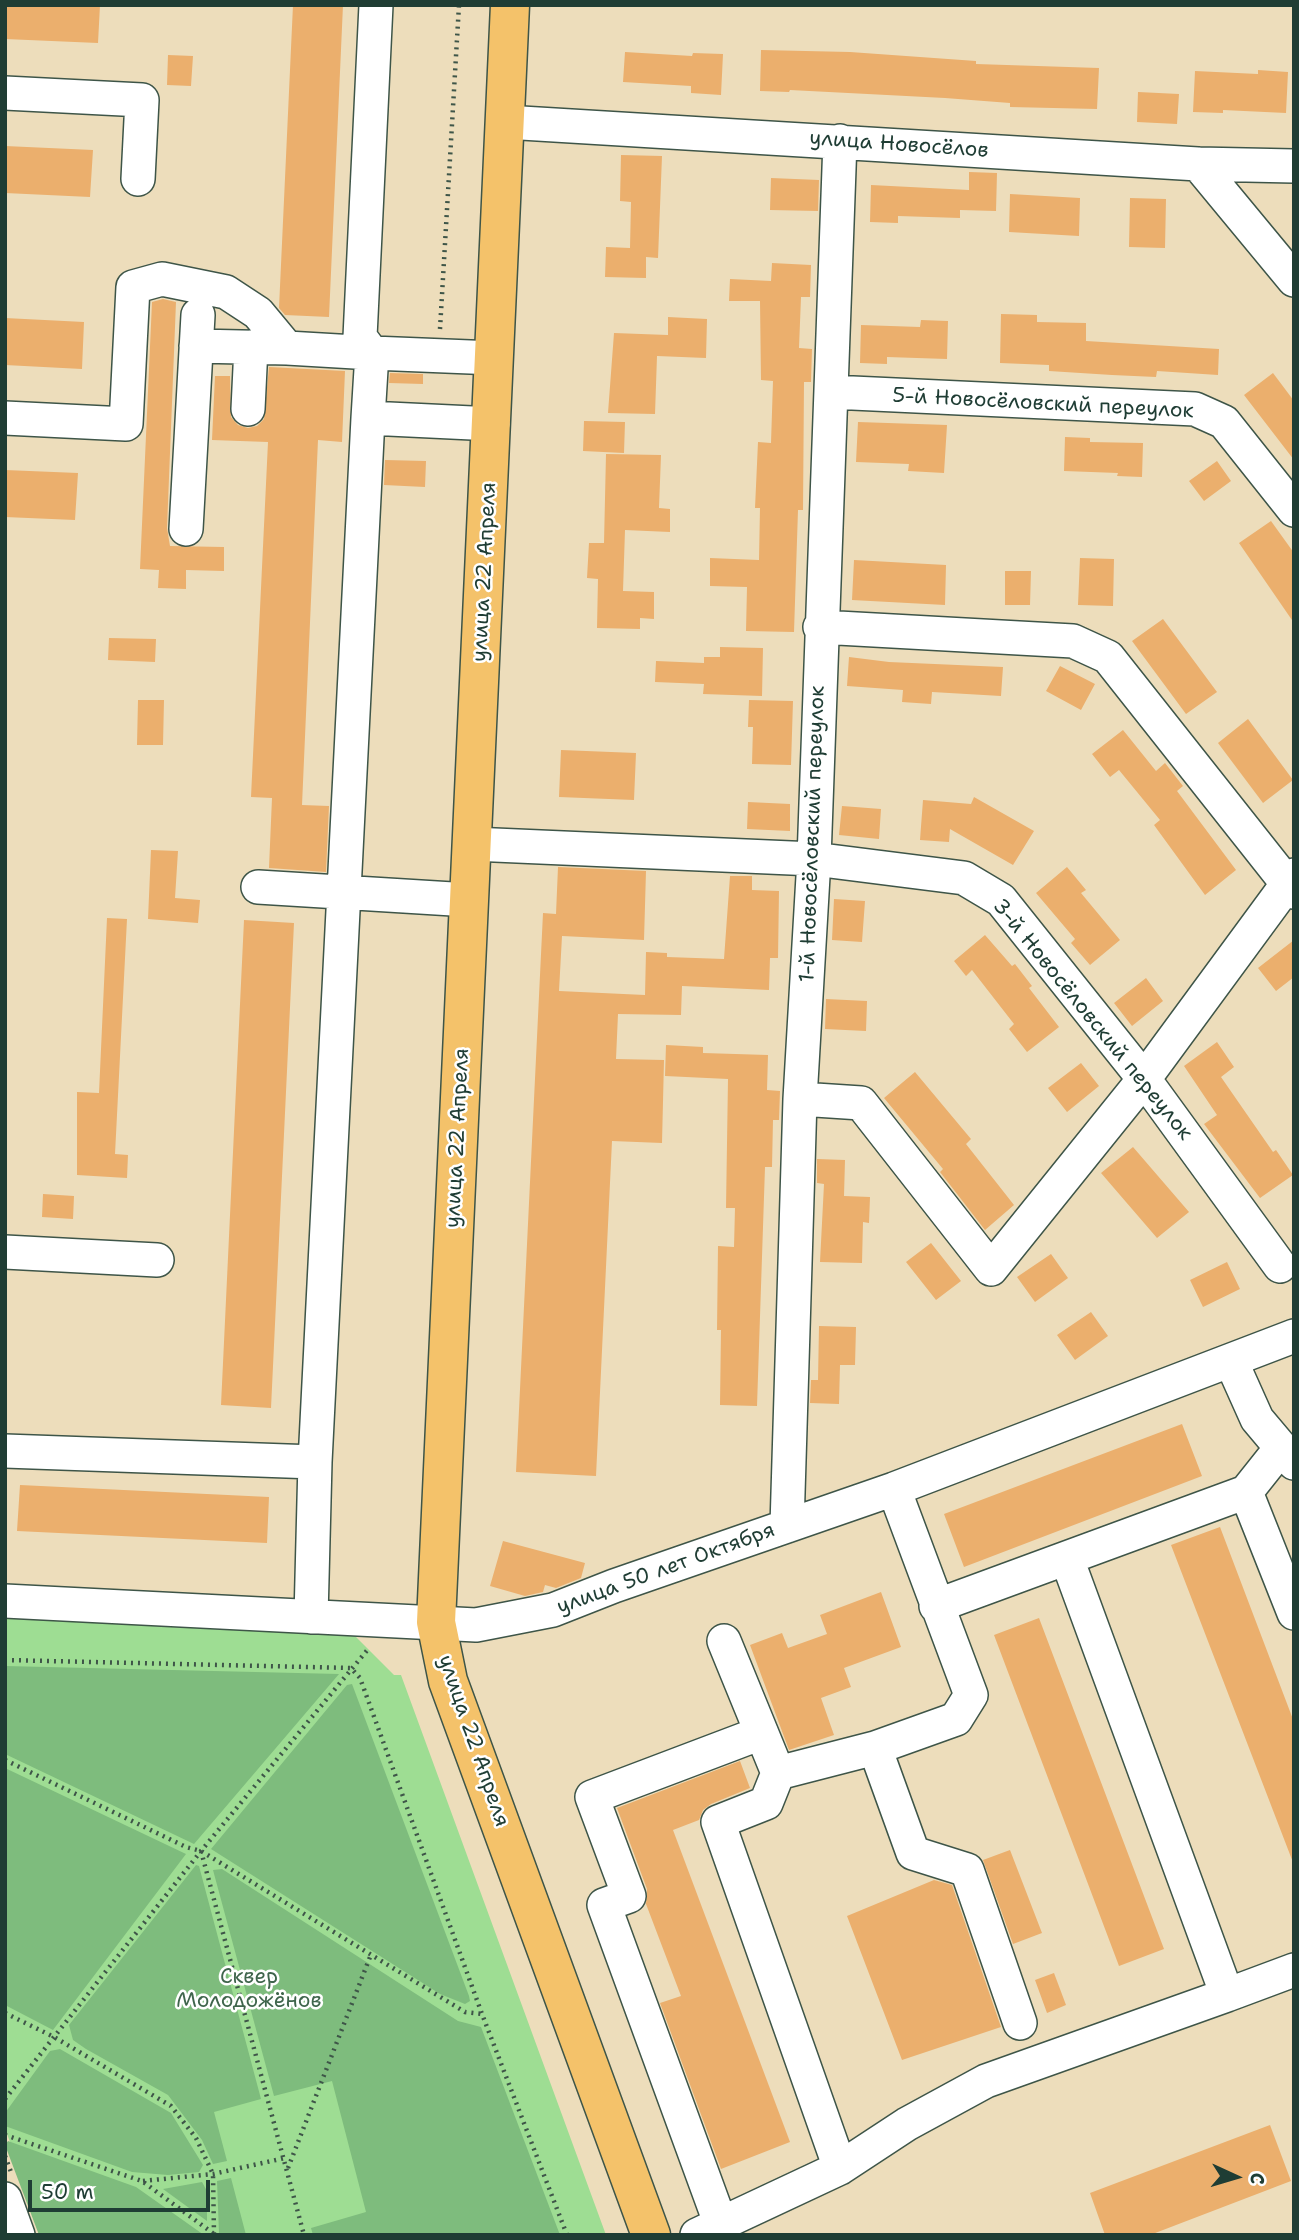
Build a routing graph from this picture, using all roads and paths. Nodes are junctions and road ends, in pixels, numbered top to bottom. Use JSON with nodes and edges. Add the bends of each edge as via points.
{"nodes":[{"id":1,"x":376,"y":5,"type":"edge"},
{"id":2,"x":459,"y":5,"type":"edge"},
{"id":3,"x":510,"y":5,"type":"edge"},
{"id":4,"x":5,"y":93,"type":"edge"},
{"id":5,"x":505,"y":122,"type":"junction"},
{"id":6,"x":840,"y":141,"type":"junction"},
{"id":7,"x":1198,"y":164,"type":"junction"},
{"id":8,"x":1294,"y":166,"type":"edge"},
{"id":9,"x":138,"y":179,"type":"dead end"},
{"id":10,"x":1294,"y":279,"type":"edge"},
{"id":11,"x":251,"y":347,"type":"junction"},
{"id":12,"x":287,"y":348,"type":"junction"},
{"id":13,"x":372,"y":353,"type":"junction"},
{"id":14,"x":439,"y":356,"type":"junction"},
{"id":15,"x":495,"y":358,"type":"junction"},
{"id":16,"x":831,"y":392,"type":"junction"},
{"id":17,"x":248,"y":409,"type":"dead end"},
{"id":18,"x":5,"y":418,"type":"edge"},
{"id":19,"x":368,"y":418,"type":"junction"},
{"id":20,"x":492,"y":424,"type":"junction"},
{"id":21,"x":1294,"y":510,"type":"edge"},
{"id":22,"x":186,"y":529,"type":"dead end"},
{"id":23,"x":820,"y":627,"type":"junction"},
{"id":24,"x":472,"y":844,"type":"junction"},
{"id":25,"x":814,"y":859,"type":"junction"},
{"id":26,"x":1292,"y":883,"type":"edge"},
{"id":27,"x":258,"y":887,"type":"dead end"},
{"id":28,"x":343,"y":891,"type":"junction"},
{"id":29,"x":469,"y":900,"type":"junction"},
{"id":30,"x":1144,"y":1079,"type":"junction"},
{"id":31,"x":800,"y":1099,"type":"junction"},
{"id":32,"x":5,"y":1252,"type":"edge"},
{"id":33,"x":157,"y":1260,"type":"dead end"},
{"id":34,"x":1280,"y":1266,"type":"dead end"},
{"id":35,"x":1294,"y":1336,"type":"edge"},
{"id":36,"x":1231,"y":1361,"type":"junction"},
{"id":37,"x":5,"y":1451,"type":"edge"},
{"id":38,"x":1287,"y":1456,"type":"edge"},
{"id":39,"x":315,"y":1462,"type":"junction"},
{"id":40,"x":894,"y":1489,"type":"junction"},
{"id":41,"x":1247,"y":1492,"type":"junction"},
{"id":42,"x":787,"y":1527,"type":"junction"},
{"id":43,"x":1067,"y":1559,"type":"junction"},
{"id":44,"x":5,"y":1601,"type":"edge"},
{"id":45,"x":936,"y":1606,"type":"junction"},
{"id":46,"x":1294,"y":1614,"type":"edge"},
{"id":47,"x":311,"y":1617,"type":"junction"},
{"id":48,"x":436,"y":1622,"type":"junction"},
{"id":49,"x":724,"y":1641,"type":"dead end"},
{"id":50,"x":5,"y":1660,"type":"edge"},
{"id":51,"x":351,"y":1668,"type":"junction"},
{"id":52,"x":761,"y":1733,"type":"junction"},
{"id":53,"x":875,"y":1748,"type":"junction"},
{"id":54,"x":5,"y":1760,"type":"edge"},
{"id":55,"x":778,"y":1773,"type":"junction"},
{"id":56,"x":201,"y":1851,"type":"junction"},
{"id":57,"x":370,"y":1957,"type":"junction"},
{"id":58,"x":1294,"y":1970,"type":"edge"},
{"id":59,"x":1227,"y":1995,"type":"junction"},
{"id":60,"x":5,"y":2012,"type":"edge"},
{"id":61,"x":482,"y":2014,"type":"junction"},
{"id":62,"x":1020,"y":2023,"type":"dead end"},
{"id":63,"x":54,"y":2037,"type":"junction"},
{"id":64,"x":5,"y":2099,"type":"edge"},
{"id":65,"x":5,"y":2135,"type":"edge"},
{"id":66,"x":285,"y":2158,"type":"junction"},
{"id":67,"x":840,"y":2168,"type":"junction"},
{"id":68,"x":287,"y":2169,"type":"junction"},
{"id":69,"x":213,"y":2174,"type":"junction"},
{"id":70,"x":142,"y":2181,"type":"junction"},
{"id":71,"x":5,"y":2199,"type":"edge"},
{"id":72,"x":709,"y":2230,"type":"edge"},
{"id":73,"x":214,"y":2234,"type":"edge"},
{"id":74,"x":18,"y":2235,"type":"edge"},
{"id":75,"x":304,"y":2235,"type":"edge"},
{"id":76,"x":567,"y":2235,"type":"edge"},
{"id":77,"x":651,"y":2235,"type":"edge"}],
"edges":[{"from":1,"to":13,"type":"street","via":[[360,337]]},
{"from":2,"to":14,"type":"path"},
{"from":3,"to":5,"type":"main road","name":"улица 22 Апреля"},
{"from":4,"to":9,"type":"street","via":[[142,100]]},
{"from":5,"to":6,"type":"street","name":"улица Новосёлов"},
{"from":5,"to":15,"type":"main road","name":"улица 22 Апреля"},
{"from":6,"to":7,"type":"street","name":"улица Новосёлов"},
{"from":6,"to":16,"type":"street","name":"1-й Новосёловский переулок"},
{"from":7,"to":8,"type":"street","name":"улица Новосёлов"},
{"from":7,"to":10,"type":"street"},
{"from":11,"to":12,"type":"street"},
{"from":11,"to":17,"type":"street"},
{"from":11,"to":22,"type":"street","via":[[197,330]]},
{"from":12,"to":13,"type":"street"},
{"from":12,"to":18,"type":"street","via":[[258,313],[226,292],[162,279],[133,287],[126,424]]},
{"from":13,"to":14,"type":"street"},
{"from":13,"to":19,"type":"street"},
{"from":14,"to":15,"type":"street"},
{"from":15,"to":20,"type":"main road","name":"улица 22 Апреля"},
{"from":16,"to":21,"type":"street","name":"5-й Новосёловский переулок","via":[[1195,409],[1224,422]]},
{"from":16,"to":23,"type":"street","name":"1-й Новосёловский переулок"},
{"from":19,"to":20,"type":"street"},
{"from":19,"to":28,"type":"street"},
{"from":20,"to":24,"type":"main road","name":"улица 22 Апреля"},
{"from":23,"to":25,"type":"street","name":"1-й Новосёловский переулок"},
{"from":23,"to":26,"type":"street","via":[[1073,641],[1108,657]]},
{"from":24,"to":25,"type":"street","name":"3-й Новосёловский переулок"},
{"from":24,"to":29,"type":"main road","name":"улица 22 Апреля"},
{"from":25,"to":30,"type":"street","name":"3-й Новосёловский переулок","via":[[964,878],[1001,900]]},
{"from":25,"to":31,"type":"street","name":"1-й Новосёловский переулок"},
{"from":26,"to":30,"type":"street"},
{"from":27,"to":28,"type":"street"},
{"from":28,"to":29,"type":"street"},
{"from":28,"to":39,"type":"street"},
{"from":29,"to":48,"type":"main road","name":"улица 22 Апреля"},
{"from":30,"to":31,"type":"street","via":[[991,1269],[861,1103]]},
{"from":30,"to":34,"type":"street","name":"3-й Новосёловский переулок"},
{"from":31,"to":42,"type":"street","name":"1-й Новосёловский переулок"},
{"from":32,"to":33,"type":"street"},
{"from":35,"to":36,"type":"street","name":"улица 50 лет Октября"},
{"from":36,"to":38,"type":"street","via":[[1257,1419]]},
{"from":36,"to":40,"type":"street","name":"улица 50 лет Октября"},
{"from":37,"to":39,"type":"street"},
{"from":38,"to":41,"type":"street"},
{"from":39,"to":47,"type":"street"},
{"from":40,"to":42,"type":"street","name":"улица 50 лет Октября"},
{"from":40,"to":45,"type":"street"},
{"from":41,"to":43,"type":"street"},
{"from":41,"to":46,"type":"street"},
{"from":42,"to":48,"type":"street","name":"улица 50 лет Октября","via":[[553,1610],[476,1625]]},
{"from":43,"to":45,"type":"street"},
{"from":43,"to":59,"type":"street"},
{"from":44,"to":47,"type":"street","name":"улица 50 лет Октября"},
{"from":45,"to":53,"type":"street","via":[[971,1695],[956,1719]]},
{"from":47,"to":48,"type":"street","name":"улица 50 лет Октября"},
{"from":48,"to":77,"type":"main road","name":"улица 22 Апреля","via":[[448,1681]]},
{"from":49,"to":52,"type":"street"},
{"from":50,"to":51,"type":"path"},
{"from":51,"to":56,"type":"path"},
{"from":51,"to":61,"type":"path","via":[[360,1678]]},
{"from":52,"to":55,"type":"street"},
{"from":52,"to":72,"type":"street","via":[[592,1797],[629,1896],[604,1905]]},
{"from":53,"to":55,"type":"street"},
{"from":53,"to":62,"type":"street","via":[[914,1853],[967,1870]]},
{"from":54,"to":56,"type":"path"},
{"from":55,"to":67,"type":"street","via":[[766,1802],[718,1822]]},
{"from":56,"to":57,"type":"path"},
{"from":56,"to":63,"type":"path"},
{"from":56,"to":66,"type":"path"},
{"from":57,"to":61,"type":"path","via":[[465,2012]]},
{"from":57,"to":68,"type":"path"},
{"from":58,"to":59,"type":"street"},
{"from":59,"to":67,"type":"street","via":[[986,2081],[907,2124]]},
{"from":60,"to":63,"type":"path"},
{"from":61,"to":76,"type":"path"},
{"from":63,"to":64,"type":"path"},
{"from":63,"to":69,"type":"path","via":[[171,2106],[196,2138]]},
{"from":65,"to":70,"type":"path"},
{"from":66,"to":68,"type":"path"},
{"from":66,"to":69,"type":"path"},
{"from":67,"to":72,"type":"street"},
{"from":68,"to":75,"type":"path"},
{"from":69,"to":70,"type":"path"},
{"from":69,"to":73,"type":"path"},
{"from":70,"to":73,"type":"path"},
{"from":71,"to":74,"type":"street"}]}
